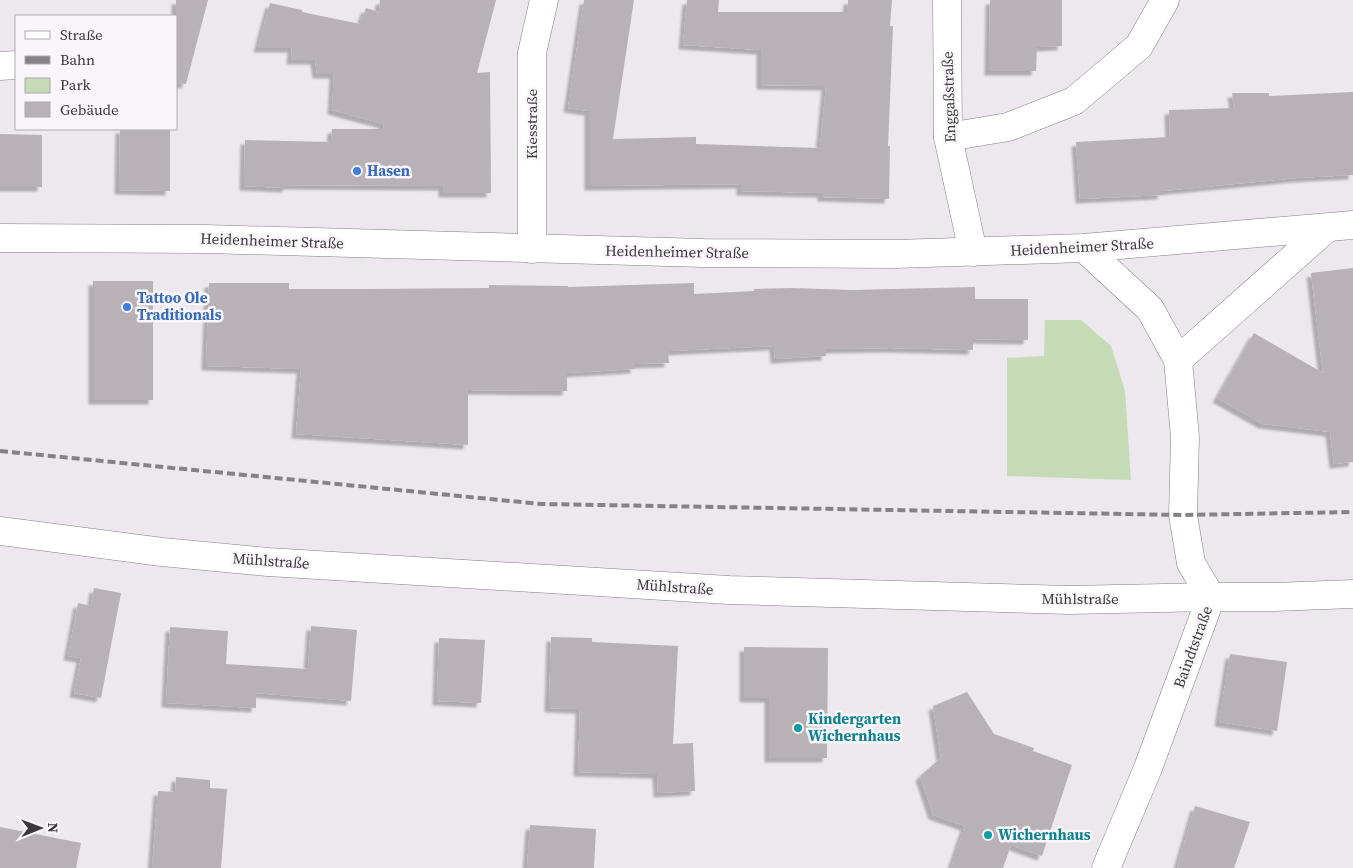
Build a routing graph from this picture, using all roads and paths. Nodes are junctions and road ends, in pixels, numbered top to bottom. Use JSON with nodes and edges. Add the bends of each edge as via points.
{"nodes":[{"id":1,"x":544,"y":0,"type":"edge"},
{"id":2,"x":947,"y":0,"type":"edge"},
{"id":3,"x":1165,"y":0,"type":"edge"},
{"id":4,"x":15,"y":65,"type":"edge"},
{"id":5,"x":0,"y":66,"type":"edge"},
{"id":6,"x":948,"y":137,"type":"junction"},
{"id":7,"x":1340,"y":226,"type":"edge"},
{"id":8,"x":0,"y":238,"type":"edge"},
{"id":9,"x":1084,"y":248,"type":"junction"},
{"id":10,"x":532,"y":249,"type":"junction"},
{"id":11,"x":973,"y":252,"type":"junction"},
{"id":12,"x":1178,"y":360,"type":"junction"},
{"id":13,"x":0,"y":531,"type":"edge"},
{"id":14,"x":1353,"y":594,"type":"edge"},
{"id":15,"x":1211,"y":597,"type":"junction"},
{"id":16,"x":1106,"y":868,"type":"edge"}],
"edges":[{"from":1,"to":10,"type":"street","name":"Kiesstraße","via":[[532,53]]},
{"from":2,"to":6,"type":"street","name":"Enggaßstraße"},
{"from":3,"to":6,"type":"street","via":[[1139,46],[1074,101],[1008,127]]},
{"from":4,"to":5,"type":"street"},
{"from":6,"to":11,"type":"street","name":"Enggaßstraße"},
{"from":7,"to":9,"type":"street","name":"Heidenheimer Straße"},
{"from":7,"to":12,"type":"street"},
{"from":8,"to":10,"type":"street","name":"Heidenheimer Straße","via":[[206,239]]},
{"from":9,"to":11,"type":"street","name":"Heidenheimer Straße"},
{"from":9,"to":12,"type":"street","name":"Baindtstraße","via":[[1150,309]]},
{"from":10,"to":11,"type":"street","name":"Heidenheimer Straße","via":[[704,253]]},
{"from":12,"to":15,"type":"street","name":"Baindtstraße","via":[[1184,437],[1183,516],[1191,563]]},
{"from":13,"to":15,"type":"street","name":"Mühlstraße","via":[[268,562],[729,590],[1069,600]]},
{"from":14,"to":15,"type":"street","name":"Mühlstraße"},
{"from":15,"to":16,"type":"street","name":"Baindtstraße","via":[[1148,768]]}]}
